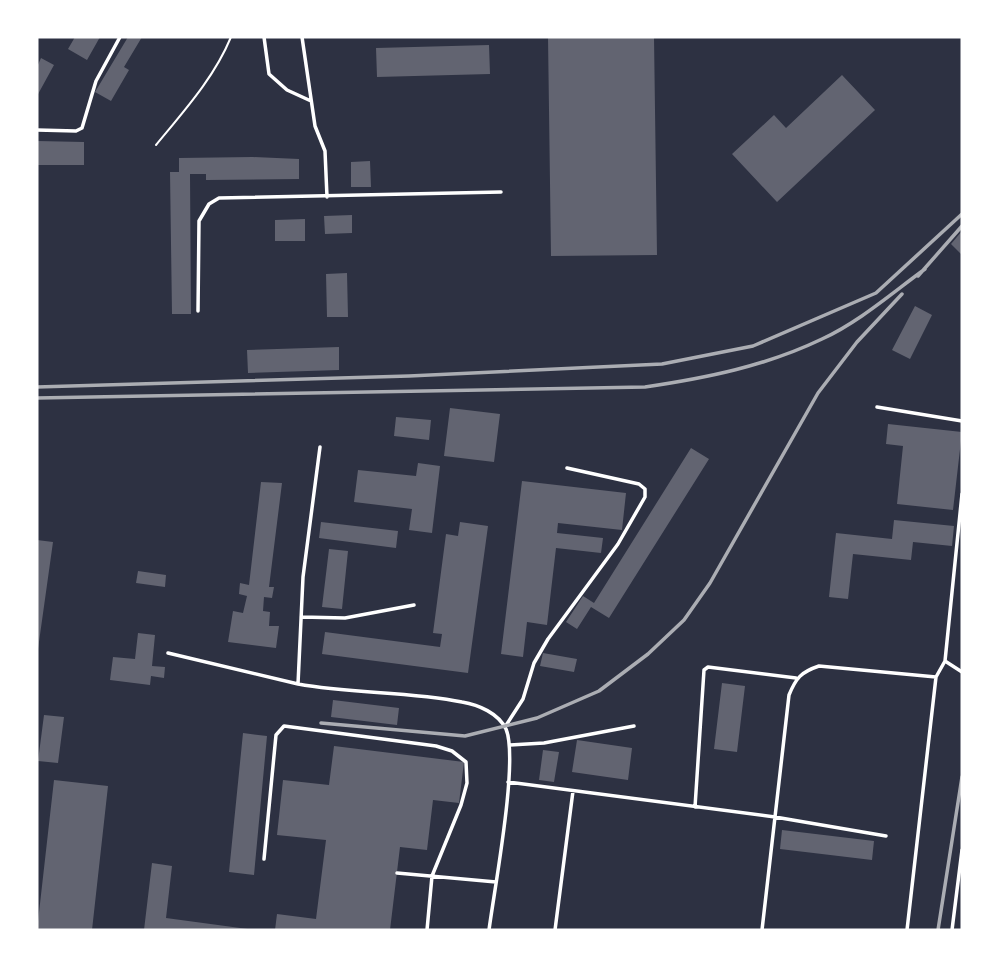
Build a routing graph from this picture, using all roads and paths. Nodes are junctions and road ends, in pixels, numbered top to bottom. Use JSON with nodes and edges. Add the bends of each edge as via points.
{"nodes":[{"id":1,"x":120,"y":37,"type":"edge"},
{"id":2,"x":231,"y":37,"type":"edge"},
{"id":3,"x":264,"y":37,"type":"edge"},
{"id":4,"x":302,"y":37,"type":"edge"},
{"id":5,"x":311,"y":101,"type":"junction"},
{"id":6,"x":37,"y":130,"type":"edge"},
{"id":7,"x":156,"y":145,"type":"dead end"},
{"id":8,"x":501,"y":192,"type":"dead end"},
{"id":9,"x":327,"y":197,"type":"junction"},
{"id":10,"x":198,"y":311,"type":"dead end"},
{"id":11,"x":877,"y":407,"type":"dead end"},
{"id":12,"x":962,"y":421,"type":"edge"},
{"id":13,"x":320,"y":447,"type":"dead end"},
{"id":14,"x":567,"y":468,"type":"dead end"},
{"id":15,"x":962,"y":494,"type":"edge"},
{"id":16,"x":414,"y":605,"type":"dead end"},
{"id":17,"x":302,"y":617,"type":"junction"},
{"id":18,"x":168,"y":653,"type":"dead end"},
{"id":19,"x":945,"y":661,"type":"junction"},
{"id":20,"x":962,"y":672,"type":"edge"},
{"id":21,"x":936,"y":677,"type":"junction"},
{"id":22,"x":796,"y":678,"type":"junction"},
{"id":23,"x":298,"y":684,"type":"junction"},
{"id":24,"x":635,"y":726,"type":"dead end"},
{"id":25,"x":505,"y":727,"type":"junction"},
{"id":26,"x":510,"y":745,"type":"junction"},
{"id":27,"x":508,"y":782,"type":"junction"},
{"id":28,"x":573,"y":791,"type":"junction"},
{"id":29,"x":695,"y":807,"type":"junction"},
{"id":30,"x":775,"y":817,"type":"junction"},
{"id":31,"x":886,"y":836,"type":"dead end"},
{"id":32,"x":962,"y":850,"type":"edge"},
{"id":33,"x":264,"y":859,"type":"dead end"},
{"id":34,"x":397,"y":873,"type":"dead end"},
{"id":35,"x":432,"y":876,"type":"junction"},
{"id":36,"x":495,"y":882,"type":"junction"},
{"id":37,"x":427,"y":930,"type":"edge"},
{"id":38,"x":489,"y":930,"type":"edge"},
{"id":39,"x":555,"y":930,"type":"edge"},
{"id":40,"x":762,"y":930,"type":"edge"},
{"id":41,"x":908,"y":930,"type":"edge"},
{"id":42,"x":953,"y":930,"type":"edge"}],
"edges":[{"from":1,"to":6,"type":"lane","via":[[96,81],[82,128]]},
{"from":2,"to":7,"type":"path","via":[[222,59]]},
{"from":3,"to":5,"type":"lane","via":[[268,74]]},
{"from":4,"to":5,"type":"lane"},
{"from":5,"to":9,"type":"lane","via":[[325,151]]},
{"from":8,"to":9,"type":"lane"},
{"from":9,"to":10,"type":"lane","via":[[219,198],[209,204],[199,221]]},
{"from":11,"to":12,"type":"lane"},
{"from":13,"to":17,"type":"lane"},
{"from":14,"to":25,"type":"lane","via":[[639,484],[645,497],[618,544],[534,663],[523,699]]},
{"from":15,"to":19,"type":"lane"},
{"from":16,"to":17,"type":"lane","via":[[345,618]]},
{"from":17,"to":23,"type":"lane"},
{"from":18,"to":23,"type":"lane"},
{"from":19,"to":20,"type":"lane"},
{"from":19,"to":21,"type":"lane"},
{"from":21,"to":22,"type":"lane","via":[[819,666]]},
{"from":21,"to":41,"type":"lane"},
{"from":22,"to":29,"type":"lane","via":[[704,670]]},
{"from":22,"to":30,"type":"lane","via":[[789,695]]},
{"from":23,"to":25,"type":"lane","via":[[461,702],[495,715]]},
{"from":24,"to":26,"type":"lane"},
{"from":25,"to":26,"type":"lane"},
{"from":26,"to":27,"type":"lane"},
{"from":27,"to":28,"type":"lane"},
{"from":27,"to":36,"type":"lane"},
{"from":28,"to":29,"type":"lane"},
{"from":28,"to":39,"type":"lane"},
{"from":29,"to":30,"type":"lane"},
{"from":30,"to":31,"type":"lane"},
{"from":30,"to":40,"type":"lane"},
{"from":32,"to":42,"type":"lane"},
{"from":33,"to":35,"type":"lane","via":[[276,735],[284,726],[436,746],[462,759],[468,769],[467,783]]},
{"from":34,"to":35,"type":"lane"},
{"from":35,"to":36,"type":"lane"},
{"from":35,"to":37,"type":"lane"},
{"from":36,"to":38,"type":"lane"}]}
